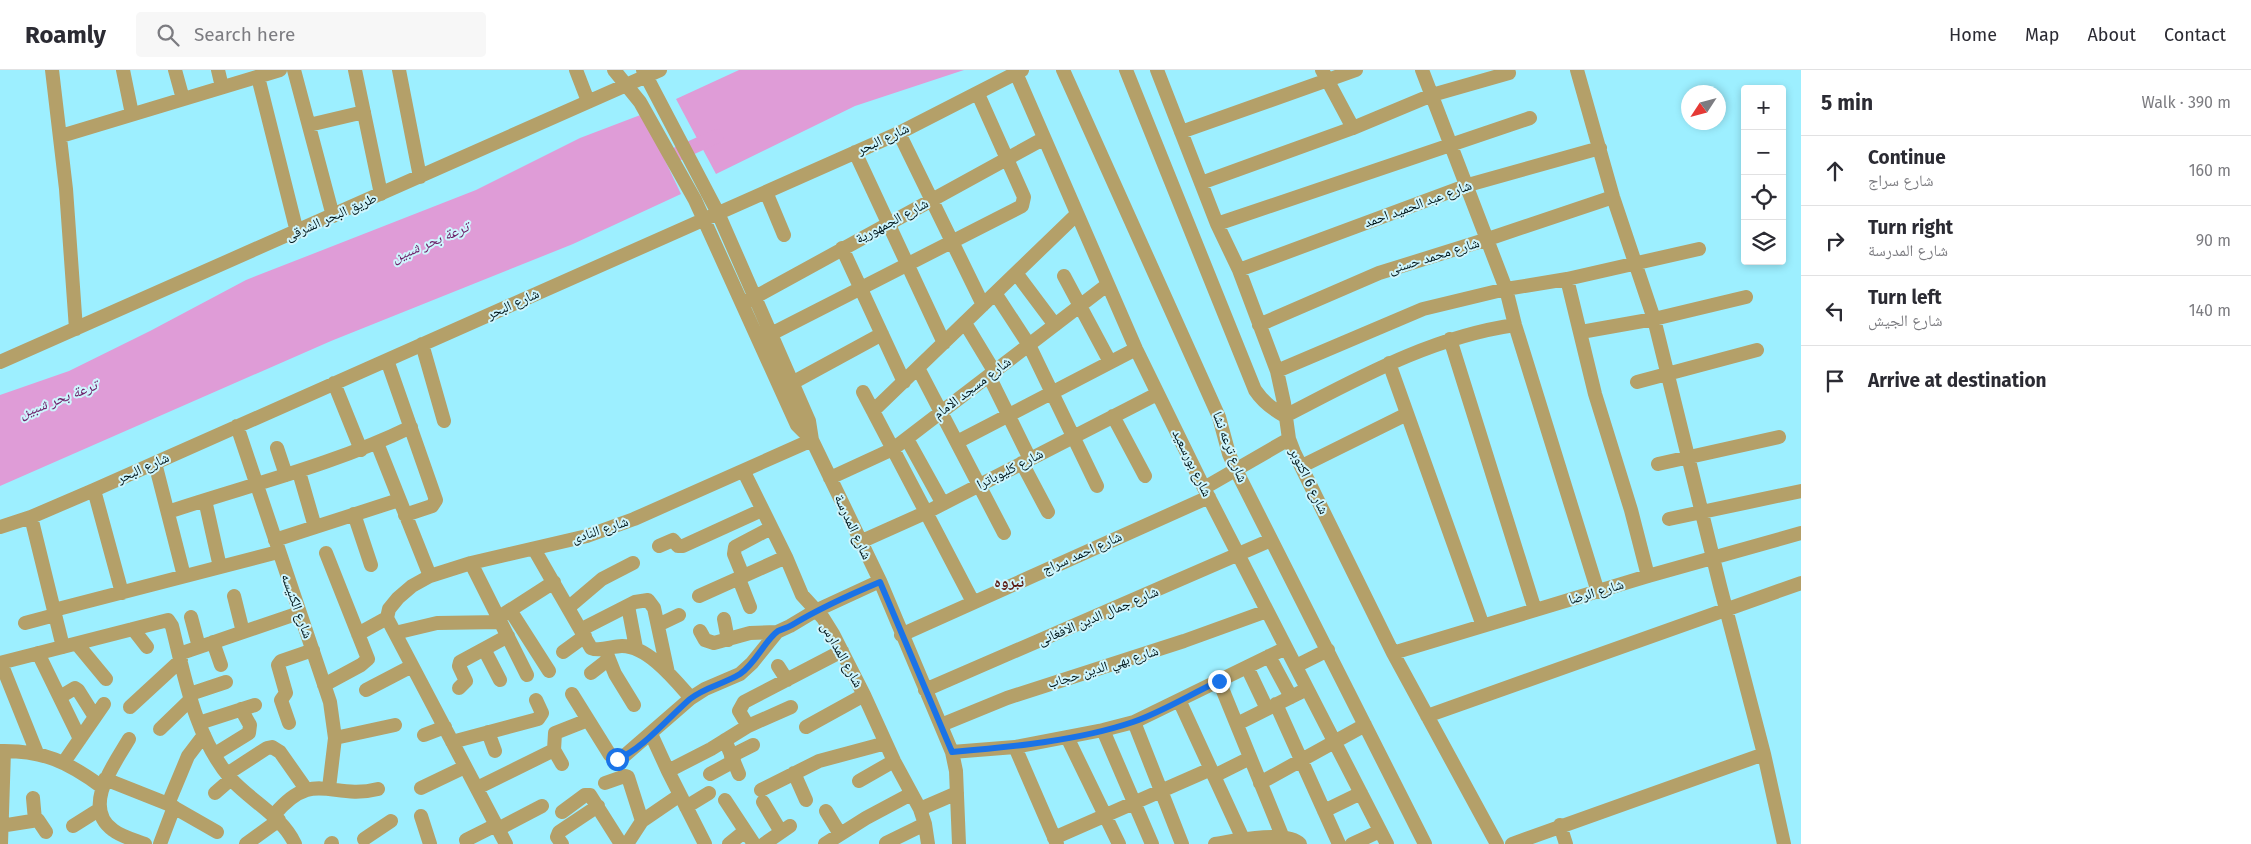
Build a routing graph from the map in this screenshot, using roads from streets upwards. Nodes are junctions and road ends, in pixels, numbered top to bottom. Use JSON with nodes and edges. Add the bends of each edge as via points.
{"nodes":[{"id":1,"x":52,"y":70,"type":"edge"},
{"id":2,"x":123,"y":70,"type":"edge"},
{"id":3,"x":175,"y":70,"type":"edge"},
{"id":4,"x":218,"y":70,"type":"edge"},
{"id":5,"x":280,"y":70,"type":"edge"},
{"id":6,"x":294,"y":70,"type":"edge"},
{"id":7,"x":355,"y":70,"type":"edge"},
{"id":8,"x":399,"y":70,"type":"edge"},
{"id":9,"x":576,"y":70,"type":"edge"},
{"id":10,"x":614,"y":70,"type":"edge"},
{"id":11,"x":660,"y":70,"type":"edge"},
{"id":12,"x":1063,"y":70,"type":"edge"},
{"id":13,"x":1126,"y":70,"type":"edge"},
{"id":14,"x":1157,"y":70,"type":"edge"},
{"id":15,"x":1356,"y":70,"type":"edge"},
{"id":16,"x":1422,"y":70,"type":"edge"},
{"id":17,"x":1578,"y":70,"type":"edge"},
{"id":18,"x":1019,"y":72,"type":"edge"},
{"id":19,"x":645,"y":73,"type":"edge"},
{"id":20,"x":1509,"y":73,"type":"dead end"},
{"id":21,"x":263,"y":74,"type":"edge"},
{"id":22,"x":1324,"y":75,"type":"edge"},
{"id":23,"x":625,"y":85,"type":"junction"},
{"id":24,"x":222,"y":88,"type":"junction"},
{"id":25,"x":978,"y":94,"type":"junction"},
{"id":26,"x":1432,"y":95,"type":"junction"},
{"id":27,"x":183,"y":99,"type":"junction"},
{"id":28,"x":588,"y":101,"type":"junction"},
{"id":29,"x":364,"y":112,"type":"junction"},
{"id":30,"x":132,"y":114,"type":"junction"},
{"id":31,"x":1530,"y":118,"type":"dead end"},
{"id":32,"x":309,"y":125,"type":"junction"},
{"id":33,"x":1353,"y":128,"type":"junction"},
{"id":34,"x":1181,"y":132,"type":"junction"},
{"id":35,"x":898,"y":133,"type":"junction"},
{"id":36,"x":61,"y":136,"type":"junction"},
{"id":37,"x":1043,"y":139,"type":"junction"},
{"id":38,"x":1450,"y":144,"type":"junction"},
{"id":39,"x":1600,"y":148,"type":"junction"},
{"id":40,"x":855,"y":152,"type":"junction"},
{"id":41,"x":1007,"y":159,"type":"junction"},
{"id":42,"x":420,"y":177,"type":"junction"},
{"id":43,"x":1200,"y":183,"type":"junction"},
{"id":44,"x":1468,"y":185,"type":"junction"},
{"id":45,"x":766,"y":192,"type":"junction"},
{"id":46,"x":381,"y":194,"type":"junction"},
{"id":47,"x":1613,"y":197,"type":"junction"},
{"id":48,"x":931,"y":200,"type":"junction"},
{"id":49,"x":718,"y":213,"type":"junction"},
{"id":50,"x":1076,"y":215,"type":"junction"},
{"id":51,"x":333,"y":216,"type":"junction"},
{"id":52,"x":704,"y":220,"type":"junction"},
{"id":53,"x":888,"y":223,"type":"junction"},
{"id":54,"x":1217,"y":224,"type":"junction"},
{"id":55,"x":297,"y":232,"type":"junction"},
{"id":56,"x":784,"y":235,"type":"dead end"},
{"id":57,"x":1488,"y":239,"type":"junction"},
{"id":58,"x":952,"y":242,"type":"junction"},
{"id":59,"x":842,"y":248,"type":"junction"},
{"id":60,"x":1700,"y":249,"type":"dead end"},
{"id":61,"x":1635,"y":262,"type":"junction"},
{"id":62,"x":908,"y":265,"type":"junction"},
{"id":63,"x":1239,"y":270,"type":"junction"},
{"id":64,"x":1016,"y":273,"type":"junction"},
{"id":65,"x":1064,"y":276,"type":"dead end"},
{"id":66,"x":1567,"y":279,"type":"junction"},
{"id":67,"x":1107,"y":285,"type":"junction"},
{"id":68,"x":861,"y":289,"type":"junction"},
{"id":69,"x":1506,"y":289,"type":"junction"},
{"id":70,"x":995,"y":293,"type":"junction"},
{"id":71,"x":1746,"y":296,"type":"dead end"},
{"id":72,"x":755,"y":297,"type":"junction"},
{"id":73,"x":741,"y":305,"type":"junction"},
{"id":74,"x":983,"y":305,"type":"junction"},
{"id":75,"x":1080,"y":306,"type":"junction"},
{"id":76,"x":1654,"y":319,"type":"junction"},
{"id":77,"x":964,"y":323,"type":"junction"},
{"id":78,"x":1056,"y":324,"type":"junction"},
{"id":79,"x":1259,"y":325,"type":"junction"},
{"id":80,"x":1515,"y":325,"type":"junction"},
{"id":81,"x":76,"y":329,"type":"junction"},
{"id":82,"x":1581,"y":332,"type":"junction"},
{"id":83,"x":771,"y":334,"type":"junction"},
{"id":84,"x":882,"y":334,"type":"junction"},
{"id":85,"x":1450,"y":339,"type":"junction"},
{"id":86,"x":944,"y":342,"type":"junction"},
{"id":87,"x":422,"y":344,"type":"junction"},
{"id":88,"x":1029,"y":345,"type":"junction"},
{"id":89,"x":1136,"y":349,"type":"junction"},
{"id":90,"x":1757,"y":350,"type":"dead end"},
{"id":91,"x":387,"y":360,"type":"junction"},
{"id":92,"x":0,"y":362,"type":"edge"},
{"id":93,"x":1110,"y":362,"type":"junction"},
{"id":94,"x":1389,"y":363,"type":"junction"},
{"id":95,"x":918,"y":368,"type":"junction"},
{"id":96,"x":1277,"y":371,"type":"junction"},
{"id":97,"x":991,"y":373,"type":"junction"},
{"id":98,"x":1668,"y":374,"type":"junction"},
{"id":99,"x":904,"y":382,"type":"junction"},
{"id":100,"x":1637,"y":382,"type":"dead end"},
{"id":101,"x":334,"y":383,"type":"junction"},
{"id":102,"x":792,"y":383,"type":"junction"},
{"id":103,"x":863,"y":392,"type":"dead end"},
{"id":104,"x":1052,"y":392,"type":"junction"},
{"id":105,"x":1158,"y":394,"type":"junction"},
{"id":106,"x":874,"y":411,"type":"junction"},
{"id":107,"x":941,"y":412,"type":"junction"},
{"id":108,"x":1407,"y":414,"type":"junction"},
{"id":109,"x":1008,"y":415,"type":"junction"},
{"id":110,"x":1113,"y":416,"type":"junction"},
{"id":111,"x":1285,"y":416,"type":"junction"},
{"id":112,"x":444,"y":421,"type":"dead end"},
{"id":113,"x":237,"y":426,"type":"junction"},
{"id":114,"x":411,"y":427,"type":"junction"},
{"id":115,"x":1074,"y":436,"type":"junction"},
{"id":116,"x":1779,"y":437,"type":"dead end"},
{"id":117,"x":907,"y":439,"type":"junction"},
{"id":118,"x":1289,"y":439,"type":"junction"},
{"id":119,"x":812,"y":440,"type":"junction"},
{"id":120,"x":957,"y":442,"type":"junction"},
{"id":121,"x":377,"y":443,"type":"junction"},
{"id":122,"x":277,"y":448,"type":"dead end"},
{"id":123,"x":893,"y":449,"type":"junction"},
{"id":124,"x":361,"y":450,"type":"junction"},
{"id":125,"x":1688,"y":457,"type":"junction"},
{"id":126,"x":1026,"y":461,"type":"junction"},
{"id":127,"x":155,"y":462,"type":"junction"},
{"id":128,"x":1658,"y":464,"type":"dead end"},
{"id":129,"x":1302,"y":466,"type":"junction"},
{"id":130,"x":1236,"y":470,"type":"junction"},
{"id":131,"x":744,"y":472,"type":"junction"},
{"id":132,"x":293,"y":474,"type":"junction"},
{"id":133,"x":1145,"y":476,"type":"dead end"},
{"id":134,"x":830,"y":478,"type":"junction"},
{"id":135,"x":256,"y":483,"type":"junction"},
{"id":136,"x":979,"y":485,"type":"junction"},
{"id":137,"x":1097,"y":486,"type":"dead end"},
{"id":138,"x":94,"y":490,"type":"junction"},
{"id":139,"x":1801,"y":491,"type":"edge"},
{"id":140,"x":1206,"y":492,"type":"junction"},
{"id":141,"x":205,"y":500,"type":"junction"},
{"id":142,"x":399,"y":500,"type":"junction"},
{"id":143,"x":943,"y":504,"type":"junction"},
{"id":144,"x":762,"y":510,"type":"junction"},
{"id":145,"x":1703,"y":511,"type":"junction"},
{"id":146,"x":168,"y":512,"type":"junction"},
{"id":147,"x":927,"y":512,"type":"junction"},
{"id":148,"x":1048,"y":512,"type":"dead end"},
{"id":149,"x":354,"y":514,"type":"junction"},
{"id":150,"x":405,"y":515,"type":"junction"},
{"id":151,"x":31,"y":516,"type":"junction"},
{"id":152,"x":1669,"y":519,"type":"dead end"},
{"id":153,"x":0,"y":527,"type":"edge"},
{"id":154,"x":315,"y":527,"type":"junction"},
{"id":155,"x":771,"y":528,"type":"junction"},
{"id":156,"x":1004,"y":533,"type":"dead end"},
{"id":157,"x":1801,"y":533,"type":"edge"},
{"id":158,"x":1271,"y":540,"type":"junction"},
{"id":159,"x":860,"y":542,"type":"junction"},
{"id":160,"x":277,"y":546,"type":"junction"},
{"id":161,"x":659,"y":546,"type":"dead end"},
{"id":162,"x":534,"y":549,"type":"junction"},
{"id":163,"x":326,"y":553,"type":"dead end"},
{"id":164,"x":1239,"y":555,"type":"junction"},
{"id":165,"x":786,"y":557,"type":"junction"},
{"id":166,"x":1713,"y":557,"type":"junction"},
{"id":167,"x":471,"y":563,"type":"junction"},
{"id":168,"x":633,"y":563,"type":"dead end"},
{"id":169,"x":371,"y":565,"type":"dead end"},
{"id":170,"x":220,"y":567,"type":"junction"},
{"id":171,"x":184,"y":576,"type":"junction"},
{"id":172,"x":430,"y":576,"type":"junction"},
{"id":173,"x":1648,"y":576,"type":"junction"},
{"id":174,"x":741,"y":578,"type":"junction"},
{"id":175,"x":554,"y":582,"type":"junction"},
{"id":176,"x":880,"y":582,"type":"junction"},
{"id":177,"x":1801,"y":583,"type":"edge"},
{"id":178,"x":122,"y":592,"type":"junction"},
{"id":179,"x":1598,"y":592,"type":"junction"},
{"id":180,"x":234,"y":596,"type":"dead end"},
{"id":181,"x":699,"y":596,"type":"dead end"},
{"id":182,"x":973,"y":602,"type":"junction"},
{"id":183,"x":628,"y":606,"type":"junction"},
{"id":184,"x":569,"y":607,"type":"junction"},
{"id":185,"x":750,"y":607,"type":"dead end"},
{"id":186,"x":1535,"y":610,"type":"junction"},
{"id":187,"x":1727,"y":610,"type":"junction"},
{"id":188,"x":815,"y":611,"type":"junction"},
{"id":189,"x":1267,"y":611,"type":"junction"},
{"id":190,"x":55,"y":613,"type":"junction"},
{"id":191,"x":299,"y":613,"type":"junction"},
{"id":192,"x":388,"y":614,"type":"junction"},
{"id":193,"x":679,"y":615,"type":"dead end"},
{"id":194,"x":503,"y":616,"type":"junction"},
{"id":195,"x":191,"y":617,"type":"dead end"},
{"id":196,"x":724,"y":619,"type":"dead end"},
{"id":197,"x":25,"y":623,"type":"dead end"},
{"id":198,"x":658,"y":625,"type":"junction"},
{"id":199,"x":1483,"y":626,"type":"junction"},
{"id":200,"x":133,"y":629,"type":"junction"},
{"id":201,"x":700,"y":631,"type":"dead end"},
{"id":202,"x":243,"y":632,"type":"junction"},
{"id":203,"x":395,"y":632,"type":"junction"},
{"id":204,"x":583,"y":632,"type":"junction"},
{"id":205,"x":776,"y":632,"type":"junction"},
{"id":206,"x":358,"y":634,"type":"junction"},
{"id":207,"x":901,"y":635,"type":"junction"},
{"id":208,"x":508,"y":636,"type":"junction"},
{"id":209,"x":728,"y":640,"type":"junction"},
{"id":210,"x":213,"y":642,"type":"junction"},
{"id":211,"x":77,"y":644,"type":"junction"},
{"id":212,"x":64,"y":647,"type":"junction"},
{"id":213,"x":147,"y":647,"type":"dead end"},
{"id":214,"x":199,"y":647,"type":"junction"},
{"id":215,"x":636,"y":648,"type":"junction"},
{"id":216,"x":1286,"y":648,"type":"junction"},
{"id":217,"x":484,"y":649,"type":"junction"},
{"id":218,"x":313,"y":650,"type":"junction"},
{"id":219,"x":1328,"y":650,"type":"junction"},
{"id":220,"x":842,"y":651,"type":"junction"},
{"id":221,"x":563,"y":652,"type":"dead end"},
{"id":222,"x":38,"y":653,"type":"junction"},
{"id":223,"x":1392,"y":653,"type":"junction"},
{"id":224,"x":607,"y":654,"type":"junction"},
{"id":225,"x":1269,"y":656,"type":"junction"},
{"id":226,"x":180,"y":657,"type":"junction"},
{"id":227,"x":0,"y":663,"type":"edge"},
{"id":228,"x":221,"y":665,"type":"dead end"},
{"id":229,"x":412,"y":666,"type":"junction"},
{"id":230,"x":778,"y":666,"type":"dead end"},
{"id":231,"x":1296,"y":666,"type":"junction"},
{"id":232,"x":1247,"y":667,"type":"junction"},
{"id":233,"x":549,"y":671,"type":"dead end"},
{"id":234,"x":591,"y":673,"type":"dead end"},
{"id":235,"x":668,"y":673,"type":"junction"},
{"id":236,"x":527,"y":675,"type":"dead end"},
{"id":237,"x":106,"y":679,"type":"dead end"},
{"id":238,"x":500,"y":680,"type":"dead end"},
{"id":239,"x":787,"y":680,"type":"junction"},
{"id":240,"x":1219,"y":681,"type":"junction"},
{"id":241,"x":226,"y":682,"type":"dead end"},
{"id":242,"x":324,"y":685,"type":"junction"},
{"id":243,"x":459,"y":688,"type":"dead end"},
{"id":244,"x":1307,"y":688,"type":"junction"},
{"id":245,"x":366,"y":690,"type":"dead end"},
{"id":246,"x":925,"y":690,"type":"junction"},
{"id":247,"x":572,"y":694,"type":"dead end"},
{"id":248,"x":864,"y":695,"type":"junction"},
{"id":249,"x":60,"y":697,"type":"junction"},
{"id":250,"x":191,"y":697,"type":"junction"},
{"id":251,"x":1291,"y":697,"type":"junction"},
{"id":252,"x":691,"y":698,"type":"junction"},
{"id":253,"x":536,"y":700,"type":"dead end"},
{"id":254,"x":1178,"y":700,"type":"junction"},
{"id":255,"x":104,"y":704,"type":"dead end"},
{"id":256,"x":634,"y":705,"type":"dead end"},
{"id":257,"x":130,"y":707,"type":"dead end"},
{"id":258,"x":791,"y":707,"type":"dead end"},
{"id":259,"x":1272,"y":707,"type":"junction"},
{"id":260,"x":1427,"y":716,"type":"junction"},
{"id":261,"x":95,"y":717,"type":"junction"},
{"id":262,"x":588,"y":720,"type":"junction"},
{"id":263,"x":1134,"y":722,"type":"junction"},
{"id":264,"x":290,"y":723,"type":"dead end"},
{"id":265,"x":395,"y":724,"type":"dead end"},
{"id":266,"x":1237,"y":724,"type":"junction"},
{"id":267,"x":941,"y":725,"type":"junction"},
{"id":268,"x":1365,"y":725,"type":"junction"},
{"id":269,"x":748,"y":726,"type":"junction"},
{"id":270,"x":444,"y":727,"type":"junction"},
{"id":271,"x":806,"y":727,"type":"dead end"},
{"id":272,"x":160,"y":729,"type":"dead end"},
{"id":273,"x":201,"y":729,"type":"junction"},
{"id":274,"x":1103,"y":730,"type":"junction"},
{"id":275,"x":488,"y":732,"type":"junction"},
{"id":276,"x":651,"y":734,"type":"junction"},
{"id":277,"x":424,"y":736,"type":"dead end"},
{"id":278,"x":1067,"y":737,"type":"junction"},
{"id":279,"x":335,"y":738,"type":"junction"},
{"id":280,"x":80,"y":739,"type":"junction"},
{"id":281,"x":129,"y":739,"type":"dead end"},
{"id":282,"x":725,"y":740,"type":"junction"},
{"id":283,"x":1334,"y":741,"type":"junction"},
{"id":284,"x":452,"y":742,"type":"junction"},
{"id":285,"x":886,"y":743,"type":"junction"},
{"id":286,"x":753,"y":745,"type":"dead end"},
{"id":287,"x":1015,"y":746,"type":"junction"},
{"id":288,"x":554,"y":750,"type":"junction"},
{"id":289,"x":2,"y":751,"type":"edge"},
{"id":290,"x":495,"y":751,"type":"dead end"},
{"id":291,"x":952,"y":752,"type":"junction"},
{"id":292,"x":37,"y":753,"type":"junction"},
{"id":293,"x":215,"y":754,"type":"junction"},
{"id":294,"x":1764,"y":754,"type":"junction"},
{"id":295,"x":1250,"y":758,"type":"junction"},
{"id":296,"x":1301,"y":760,"type":"junction"},
{"id":297,"x":894,"y":761,"type":"junction"},
{"id":298,"x":64,"y":762,"type":"junction"},
{"id":299,"x":562,"y":764,"type":"dead end"},
{"id":300,"x":735,"y":764,"type":"junction"},
{"id":301,"x":466,"y":767,"type":"junction"},
{"id":302,"x":668,"y":771,"type":"junction"},
{"id":303,"x":794,"y":773,"type":"junction"},
{"id":304,"x":1212,"y":773,"type":"junction"},
{"id":305,"x":710,"y":774,"type":"dead end"},
{"id":306,"x":229,"y":776,"type":"junction"},
{"id":307,"x":859,"y":781,"type":"dead end"},
{"id":308,"x":104,"y":783,"type":"junction"},
{"id":309,"x":606,"y":783,"type":"dead end"},
{"id":310,"x":1260,"y":783,"type":"junction"},
{"id":311,"x":329,"y":788,"type":"junction"},
{"id":312,"x":421,"y":788,"type":"dead end"},
{"id":313,"x":477,"y":788,"type":"junction"},
{"id":314,"x":306,"y":789,"type":"junction"},
{"id":315,"x":378,"y":789,"type":"dead end"},
{"id":316,"x":1162,"y":790,"type":"junction"},
{"id":317,"x":215,"y":793,"type":"dead end"},
{"id":318,"x":709,"y":793,"type":"dead end"},
{"id":319,"x":957,"y":793,"type":"junction"},
{"id":320,"x":1360,"y":793,"type":"junction"},
{"id":321,"x":911,"y":794,"type":"junction"},
{"id":322,"x":33,"y":798,"type":"dead end"},
{"id":323,"x":725,"y":800,"type":"dead end"},
{"id":324,"x":806,"y":800,"type":"dead end"},
{"id":325,"x":682,"y":801,"type":"junction"},
{"id":326,"x":1134,"y":803,"type":"junction"},
{"id":327,"x":171,"y":806,"type":"junction"},
{"id":328,"x":542,"y":806,"type":"dead end"},
{"id":329,"x":598,"y":806,"type":"junction"},
{"id":330,"x":100,"y":809,"type":"junction"},
{"id":331,"x":920,"y":809,"type":"junction"},
{"id":332,"x":1324,"y":810,"type":"junction"},
{"id":333,"x":826,"y":811,"type":"dead end"},
{"id":334,"x":562,"y":812,"type":"dead end"},
{"id":335,"x":421,"y":816,"type":"dead end"},
{"id":336,"x":1104,"y":816,"type":"junction"},
{"id":337,"x":277,"y":818,"type":"junction"},
{"id":338,"x":35,"y":820,"type":"junction"},
{"id":339,"x":642,"y":820,"type":"junction"},
{"id":340,"x":392,"y":821,"type":"dead end"},
{"id":341,"x":925,"y":824,"type":"junction"},
{"id":342,"x":1560,"y":825,"type":"junction"},
{"id":343,"x":1,"y":826,"type":"edge"},
{"id":344,"x":73,"y":826,"type":"dead end"},
{"id":345,"x":497,"y":827,"type":"junction"},
{"id":346,"x":745,"y":831,"type":"junction"},
{"id":347,"x":46,"y":832,"type":"dead end"},
{"id":348,"x":217,"y":832,"type":"dead end"},
{"id":349,"x":840,"y":834,"type":"junction"},
{"id":350,"x":363,"y":837,"type":"edge"},
{"id":351,"x":776,"y":837,"type":"edge"},
{"id":352,"x":1283,"y":838,"type":"junction"},
{"id":353,"x":1383,"y":838,"type":"edge"},
{"id":354,"x":466,"y":840,"type":"dead end"},
{"id":355,"x":1055,"y":841,"type":"edge"},
{"id":356,"x":1250,"y":841,"type":"edge"},
{"id":357,"x":136,"y":842,"type":"edge"},
{"id":358,"x":886,"y":843,"type":"dead end"},
{"id":359,"x":1,"y":844,"type":"edge"},
{"id":360,"x":160,"y":844,"type":"edge"},
{"id":361,"x":246,"y":844,"type":"edge"},
{"id":362,"x":295,"y":844,"type":"edge"},
{"id":363,"x":430,"y":844,"type":"edge"},
{"id":364,"x":506,"y":844,"type":"edge"},
{"id":365,"x":562,"y":844,"type":"edge"},
{"id":366,"x":621,"y":844,"type":"edge"},
{"id":367,"x":627,"y":844,"type":"edge"},
{"id":368,"x":705,"y":844,"type":"edge"},
{"id":369,"x":729,"y":844,"type":"edge"},
{"id":370,"x":754,"y":844,"type":"edge"},
{"id":371,"x":825,"y":844,"type":"edge"},
{"id":372,"x":928,"y":844,"type":"edge"},
{"id":373,"x":959,"y":844,"type":"edge"},
{"id":374,"x":1119,"y":844,"type":"edge"},
{"id":375,"x":1152,"y":844,"type":"edge"},
{"id":376,"x":1182,"y":844,"type":"edge"},
{"id":377,"x":1216,"y":844,"type":"edge"},
{"id":378,"x":1300,"y":844,"type":"edge"},
{"id":379,"x":1339,"y":844,"type":"edge"},
{"id":380,"x":1352,"y":844,"type":"edge"},
{"id":381,"x":1425,"y":844,"type":"edge"},
{"id":382,"x":1497,"y":844,"type":"edge"},
{"id":383,"x":1512,"y":844,"type":"edge"},
{"id":384,"x":1566,"y":844,"type":"edge"},
{"id":385,"x":1784,"y":844,"type":"edge"}],
"edges":[{"from":1,"to":36,"type":"street"},
{"from":2,"to":30,"type":"street"},
{"from":3,"to":27,"type":"street"},
{"from":4,"to":24,"type":"street"},
{"from":5,"to":21,"type":"street"},
{"from":6,"to":32,"type":"street"},
{"from":7,"to":29,"type":"street"},
{"from":8,"to":42,"type":"street"},
{"from":9,"to":28,"type":"street"},
{"from":10,"to":23,"type":"street","name":"شارع المدرسة"},
{"from":11,"to":19,"type":"street","name":"طريق البحر الشرقى"},
{"from":12,"to":130,"type":"street","name":"شارع ترعه نشا","via":[[1219,417]]},
{"from":13,"to":111,"type":"street","via":[[1256,390],[1262,400]]},
{"from":14,"to":34,"type":"street","name":"شارع 6 اكتوبر"},
{"from":15,"to":22,"type":"street"},
{"from":16,"to":26,"type":"street"},
{"from":17,"to":39,"type":"street"},
{"from":18,"to":25,"type":"street","name":"شارع البحر"},
{"from":18,"to":37,"type":"street","name":"شارع بورسعيد"},
{"from":19,"to":23,"type":"street","name":"طريق البحر الشرقى"},
{"from":19,"to":49,"type":"street","name":"شارع المدرسة"},
{"from":20,"to":26,"type":"street"},
{"from":21,"to":24,"type":"street"},
{"from":21,"to":55,"type":"street"},
{"from":22,"to":33,"type":"street"},
{"from":22,"to":34,"type":"street"},
{"from":23,"to":28,"type":"street","name":"طريق البحر الشرقى"},
{"from":23,"to":52,"type":"street","name":"شارع المدرسة","via":[[640,102]]},
{"from":24,"to":27,"type":"street"},
{"from":25,"to":35,"type":"street","name":"شارع البحر"},
{"from":25,"to":41,"type":"street"},
{"from":26,"to":33,"type":"street"},
{"from":26,"to":38,"type":"street"},
{"from":27,"to":30,"type":"street"},
{"from":28,"to":42,"type":"street","name":"طريق البحر الشرقى"},
{"from":29,"to":32,"type":"street"},
{"from":29,"to":46,"type":"street"},
{"from":30,"to":36,"type":"street"},
{"from":31,"to":38,"type":"street"},
{"from":32,"to":51,"type":"street"},
{"from":33,"to":43,"type":"street"},
{"from":34,"to":43,"type":"street","name":"شارع 6 اكتوبر"},
{"from":35,"to":40,"type":"street","name":"شارع البحر"},
{"from":35,"to":48,"type":"street"},
{"from":36,"to":81,"type":"street"},
{"from":37,"to":41,"type":"street","name":"شارع الجمهورية"},
{"from":37,"to":50,"type":"street","name":"شارع بورسعيد"},
{"from":38,"to":44,"type":"street"},
{"from":38,"to":54,"type":"street"},
{"from":39,"to":44,"type":"street","name":"شارع عبد الحميد احمد"},
{"from":39,"to":47,"type":"street"},
{"from":40,"to":45,"type":"street","name":"شارع البحر"},
{"from":40,"to":53,"type":"street"},
{"from":41,"to":48,"type":"street","name":"شارع الجمهورية"},
{"from":41,"to":58,"type":"street","via":[[1024,197],[1022,206]]},
{"from":42,"to":46,"type":"street","name":"طريق البحر الشرقى"},
{"from":43,"to":54,"type":"street","name":"شارع 6 اكتوبر"},
{"from":44,"to":57,"type":"street"},
{"from":44,"to":63,"type":"street","name":"شارع عبد الحميد احمد"},
{"from":45,"to":49,"type":"street","name":"شارع البحر"},
{"from":45,"to":56,"type":"street"},
{"from":46,"to":51,"type":"street","name":"طريق البحر الشرقى"},
{"from":47,"to":57,"type":"street","name":"شارع محمد حسنى"},
{"from":47,"to":61,"type":"street"},
{"from":48,"to":53,"type":"street","name":"شارع الجمهورية"},
{"from":48,"to":58,"type":"street"},
{"from":49,"to":52,"type":"street","name":"شارع البحر"},
{"from":49,"to":72,"type":"street","name":"شارع المدرسة"},
{"from":50,"to":64,"type":"street"},
{"from":50,"to":67,"type":"street","name":"شارع بورسعيد"},
{"from":51,"to":55,"type":"street","name":"طريق البحر الشرقى"},
{"from":52,"to":73,"type":"street","name":"شارع المدرسة"},
{"from":52,"to":87,"type":"street","name":"شارع البحر"},
{"from":53,"to":59,"type":"street","name":"شارع الجمهورية"},
{"from":53,"to":62,"type":"street"},
{"from":54,"to":63,"type":"street","name":"شارع 6 اكتوبر"},
{"from":55,"to":81,"type":"street","name":"طريق البحر الشرقى"},
{"from":57,"to":69,"type":"street"},
{"from":57,"to":79,"type":"street","name":"شارع محمد حسنى","via":[[1379,273]]},
{"from":58,"to":62,"type":"street"},
{"from":58,"to":74,"type":"street"},
{"from":59,"to":68,"type":"street"},
{"from":59,"to":72,"type":"street","name":"شارع الجمهورية"},
{"from":60,"to":61,"type":"street"},
{"from":61,"to":66,"type":"street"},
{"from":61,"to":76,"type":"street"},
{"from":62,"to":68,"type":"street"},
{"from":62,"to":86,"type":"street"},
{"from":63,"to":79,"type":"street","name":"شارع 6 اكتوبر"},
{"from":64,"to":70,"type":"street"},
{"from":64,"to":78,"type":"street"},
{"from":65,"to":75,"type":"street"},
{"from":66,"to":69,"type":"street"},
{"from":66,"to":82,"type":"street"},
{"from":67,"to":75,"type":"street","name":"شارع مسجد الامام"},
{"from":67,"to":89,"type":"street","name":"شارع بورسعيد"},
{"from":68,"to":83,"type":"street"},
{"from":68,"to":84,"type":"street"},
{"from":69,"to":80,"type":"street"},
{"from":69,"to":96,"type":"street","via":[[1423,309]]},
{"from":70,"to":74,"type":"street"},
{"from":70,"to":88,"type":"street"},
{"from":71,"to":76,"type":"street"},
{"from":72,"to":73,"type":"street","name":"شارع الجمهورية"},
{"from":72,"to":83,"type":"street","name":"شارع المدرسة"},
{"from":73,"to":119,"type":"street","name":"شارع المدرسة","via":[[797,425]]},
{"from":74,"to":77,"type":"street"},
{"from":75,"to":78,"type":"street","name":"شارع مسجد الامام"},
{"from":75,"to":93,"type":"street"},
{"from":76,"to":82,"type":"street"},
{"from":76,"to":98,"type":"street"},
{"from":77,"to":86,"type":"street"},
{"from":77,"to":97,"type":"street"},
{"from":78,"to":88,"type":"street","name":"شارع مسجد الامام"},
{"from":79,"to":96,"type":"street","name":"شارع 6 اكتوبر"},
{"from":80,"to":85,"type":"street"},
{"from":80,"to":179,"type":"street"},
{"from":81,"to":92,"type":"street","name":"طريق البحر الشرقى"},
{"from":82,"to":173,"type":"street","via":[[1595,394]]},
{"from":83,"to":102,"type":"street","name":"شارع المدرسة"},
{"from":84,"to":99,"type":"street"},
{"from":84,"to":102,"type":"street"},
{"from":85,"to":94,"type":"street"},
{"from":85,"to":186,"type":"street"},
{"from":86,"to":95,"type":"street"},
{"from":87,"to":91,"type":"street","name":"شارع البحر"},
{"from":87,"to":112,"type":"street"},
{"from":88,"to":97,"type":"street","name":"شارع مسجد الامام"},
{"from":88,"to":104,"type":"street"},
{"from":89,"to":93,"type":"street"},
{"from":89,"to":105,"type":"street","name":"شارع بورسعيد"},
{"from":90,"to":98,"type":"street"},
{"from":91,"to":101,"type":"street","name":"شارع البحر"},
{"from":91,"to":114,"type":"street"},
{"from":93,"to":104,"type":"street"},
{"from":94,"to":108,"type":"street"},
{"from":94,"to":111,"type":"street"},
{"from":95,"to":99,"type":"street"},
{"from":95,"to":107,"type":"street"},
{"from":96,"to":111,"type":"street","name":"شارع 6 اكتوبر"},
{"from":97,"to":107,"type":"street","name":"شارع مسجد الامام"},
{"from":97,"to":109,"type":"street"},
{"from":98,"to":100,"type":"street"},
{"from":98,"to":125,"type":"street"},
{"from":99,"to":106,"type":"street"},
{"from":101,"to":113,"type":"street","name":"شارع البحر"},
{"from":101,"to":124,"type":"street"},
{"from":102,"to":119,"type":"street","name":"شارع المدرسة","via":[[809,421]]},
{"from":103,"to":106,"type":"street"},
{"from":104,"to":109,"type":"street"},
{"from":104,"to":115,"type":"street"},
{"from":105,"to":110,"type":"street","name":"شارع كليوباترا"},
{"from":105,"to":140,"type":"street","name":"شارع بورسعيد"},
{"from":106,"to":123,"type":"street"},
{"from":107,"to":117,"type":"street","name":"شارع مسجد الامام"},
{"from":107,"to":120,"type":"street"},
{"from":108,"to":129,"type":"street"},
{"from":108,"to":199,"type":"street"},
{"from":109,"to":120,"type":"street"},
{"from":109,"to":126,"type":"street"},
{"from":110,"to":115,"type":"street","name":"شارع كليوباترا"},
{"from":110,"to":133,"type":"street"},
{"from":111,"to":118,"type":"street","name":"شارع 6 اكتوبر"},
{"from":113,"to":127,"type":"street","name":"شارع البحر"},
{"from":113,"to":135,"type":"street","name":"شارع الكنيسه"},
{"from":114,"to":121,"type":"street"},
{"from":114,"to":150,"type":"street","via":[[436,500],[432,506]]},
{"from":115,"to":126,"type":"street","name":"شارع كليوباترا"},
{"from":115,"to":137,"type":"street"},
{"from":116,"to":125,"type":"street"},
{"from":117,"to":123,"type":"street","name":"شارع مسجد الامام"},
{"from":117,"to":143,"type":"street"},
{"from":118,"to":129,"type":"street","name":"شارع 6 اكتوبر"},
{"from":118,"to":130,"type":"street","name":"شارع احمد سراج"},
{"from":119,"to":131,"type":"street","name":"شارع النادى"},
{"from":119,"to":134,"type":"street","name":"شارع المدرسة"},
{"from":120,"to":136,"type":"street"},
{"from":121,"to":124,"type":"street"},
{"from":121,"to":142,"type":"street"},
{"from":122,"to":132,"type":"street"},
{"from":123,"to":134,"type":"street","name":"شارع مسجد الامام"},
{"from":123,"to":147,"type":"street"},
{"from":124,"to":132,"type":"street"},
{"from":125,"to":128,"type":"street"},
{"from":125,"to":145,"type":"street"},
{"from":126,"to":136,"type":"street","name":"شارع كليوباترا"},
{"from":126,"to":148,"type":"street"},
{"from":127,"to":138,"type":"street","name":"شارع البحر"},
{"from":127,"to":146,"type":"street"},
{"from":129,"to":223,"type":"street","name":"شارع 6 اكتوبر"},
{"from":130,"to":140,"type":"street","name":"شارع احمد سراج"},
{"from":130,"to":158,"type":"street","name":"شارع ترعه نشا"},
{"from":131,"to":144,"type":"street","name":"شارع المدارس"},
{"from":131,"to":162,"type":"street","name":"شارع النادى","via":[[634,519],[587,536]]},
{"from":132,"to":135,"type":"street"},
{"from":132,"to":154,"type":"street"},
{"from":134,"to":159,"type":"street","name":"شارع المدرسة"},
{"from":135,"to":141,"type":"street"},
{"from":135,"to":160,"type":"street","name":"شارع الكنيسه"},
{"from":136,"to":143,"type":"street","name":"شارع كليوباترا"},
{"from":136,"to":156,"type":"street"},
{"from":138,"to":151,"type":"street","name":"شارع البحر"},
{"from":138,"to":178,"type":"street"},
{"from":139,"to":145,"type":"street"},
{"from":140,"to":164,"type":"street","name":"شارع بورسعيد"},
{"from":140,"to":182,"type":"street","name":"شارع احمد سراج"},
{"from":141,"to":146,"type":"street"},
{"from":141,"to":170,"type":"street"},
{"from":142,"to":149,"type":"street"},
{"from":142,"to":150,"type":"street"},
{"from":143,"to":147,"type":"street","name":"شارع كليوباترا"},
{"from":144,"to":155,"type":"street","name":"شارع المدارس"},
{"from":144,"to":161,"type":"street","via":[[683,546],[678,546],[673,540]]},
{"from":145,"to":152,"type":"street"},
{"from":145,"to":166,"type":"street"},
{"from":146,"to":171,"type":"street"},
{"from":147,"to":159,"type":"street","name":"شارع كليوباترا"},
{"from":147,"to":182,"type":"street"},
{"from":149,"to":154,"type":"street"},
{"from":149,"to":169,"type":"street"},
{"from":150,"to":172,"type":"street"},
{"from":151,"to":153,"type":"street","name":"شارع البحر"},
{"from":151,"to":190,"type":"street"},
{"from":154,"to":160,"type":"street"},
{"from":155,"to":165,"type":"street","name":"شارع المدارس"},
{"from":155,"to":174,"type":"street","via":[[735,547]]},
{"from":157,"to":166,"type":"street","name":"شارع الرضا"},
{"from":158,"to":164,"type":"street","name":"شارع جمال الدين الافغانى"},
{"from":158,"to":219,"type":"street","name":"شارع ترعه نشا"},
{"from":159,"to":176,"type":"street","name":"شارع المدرسة"},
{"from":160,"to":170,"type":"street"},
{"from":160,"to":191,"type":"street","name":"شارع الكنيسه"},
{"from":162,"to":167,"type":"street","name":"شارع النادى"},
{"from":162,"to":175,"type":"street"},
{"from":163,"to":206,"type":"street"},
{"from":164,"to":189,"type":"street","name":"شارع بورسعيد"},
{"from":164,"to":246,"type":"street","name":"شارع جمال الدين الافغانى"},
{"from":165,"to":174,"type":"street"},
{"from":165,"to":188,"type":"street","name":"شارع المدارس","via":[[802,595]]},
{"from":166,"to":173,"type":"street","name":"شارع الرضا"},
{"from":166,"to":187,"type":"street"},
{"from":167,"to":172,"type":"street","name":"شارع النادى"},
{"from":167,"to":194,"type":"street"},
{"from":168,"to":184,"type":"street","via":[[602,579]]},
{"from":170,"to":171,"type":"street"},
{"from":171,"to":178,"type":"street"},
{"from":172,"to":192,"type":"street","name":"شارع النادى","via":[[412,586]]},
{"from":173,"to":179,"type":"street","name":"شارع الرضا"},
{"from":174,"to":181,"type":"street"},
{"from":174,"to":185,"type":"street"},
{"from":175,"to":184,"type":"street"},
{"from":175,"to":194,"type":"street"},
{"from":176,"to":188,"type":"street"},
{"from":176,"to":207,"type":"street","name":"شارع المدرسة"},
{"from":177,"to":187,"type":"street"},
{"from":178,"to":190,"type":"street"},
{"from":179,"to":186,"type":"street","name":"شارع الرضا"},
{"from":180,"to":202,"type":"street"},
{"from":182,"to":207,"type":"street","name":"شارع احمد سراج"},
{"from":183,"to":198,"type":"street","via":[[648,600],[654,608]]},
{"from":183,"to":204,"type":"street"},
{"from":183,"to":215,"type":"street"},
{"from":184,"to":204,"type":"street"},
{"from":186,"to":199,"type":"street","name":"شارع الرضا"},
{"from":187,"to":260,"type":"street"},
{"from":187,"to":294,"type":"street"},
{"from":188,"to":205,"type":"street"},
{"from":188,"to":220,"type":"street","name":"شارع المدارس","via":[[823,618]]},
{"from":189,"to":216,"type":"street","name":"شارع بورسعيد"},
{"from":189,"to":267,"type":"street","name":"شارع بهي الدين حجاب","via":[[1007,698]]},
{"from":190,"to":197,"type":"street"},
{"from":190,"to":212,"type":"street"},
{"from":191,"to":202,"type":"street"},
{"from":191,"to":218,"type":"street","name":"شارع الكنيسه"},
{"from":192,"to":203,"type":"street"},
{"from":192,"to":206,"type":"street","name":"شارع النادى"},
{"from":193,"to":198,"type":"street"},
{"from":194,"to":203,"type":"street","via":[[437,623]]},
{"from":194,"to":208,"type":"street"},
{"from":194,"to":233,"type":"street"},
{"from":195,"to":214,"type":"street"},
{"from":196,"to":209,"type":"street"},
{"from":198,"to":235,"type":"street"},
{"from":199,"to":223,"type":"street","name":"شارع الرضا"},
{"from":200,"to":211,"type":"street"},
{"from":200,"to":213,"type":"street"},
{"from":200,"to":226,"type":"street","via":[[164,620],[170,622]]},
{"from":201,"to":209,"type":"street","via":[[709,643]]},
{"from":202,"to":210,"type":"street"},
{"from":203,"to":229,"type":"street"},
{"from":204,"to":221,"type":"street"},
{"from":204,"to":224,"type":"street","via":[[594,649]]},
{"from":205,"to":209,"type":"street","via":[[750,633]]},
{"from":205,"to":252,"type":"street","via":[[740,674]]},
{"from":206,"to":242,"type":"street","via":[[368,659]]},
{"from":207,"to":246,"type":"street","name":"شارع المدرسة"},
{"from":208,"to":217,"type":"street"},
{"from":208,"to":236,"type":"street"},
{"from":210,"to":214,"type":"street"},
{"from":210,"to":228,"type":"street"},
{"from":211,"to":212,"type":"street"},
{"from":211,"to":237,"type":"street"},
{"from":212,"to":222,"type":"street"},
{"from":214,"to":226,"type":"street"},
{"from":215,"to":224,"type":"street","via":[[620,646]]},
{"from":215,"to":235,"type":"street"},
{"from":216,"to":225,"type":"street"},
{"from":216,"to":231,"type":"street","name":"شارع بورسعيد"},
{"from":217,"to":238,"type":"street"},
{"from":217,"to":243,"type":"street","via":[[458,664],[466,681]]},
{"from":218,"to":242,"type":"street","name":"شارع الكنيسه"},
{"from":218,"to":264,"type":"street","via":[[278,665],[286,693],[281,700]]},
{"from":219,"to":231,"type":"street"},
{"from":219,"to":268,"type":"street","name":"شارع ترعه نشا"},
{"from":220,"to":239,"type":"street"},
{"from":220,"to":248,"type":"street","name":"شارع المدارس"},
{"from":222,"to":227,"type":"street"},
{"from":222,"to":249,"type":"street"},
{"from":223,"to":260,"type":"street","name":"شارع 6 اكتوبر"},
{"from":224,"to":234,"type":"street"},
{"from":224,"to":256,"type":"street"},
{"from":225,"to":232,"type":"street"},
{"from":225,"to":251,"type":"street"},
{"from":226,"to":250,"type":"street"},
{"from":226,"to":257,"type":"street"},
{"from":227,"to":292,"type":"street"},
{"from":229,"to":245,"type":"street"},
{"from":229,"to":270,"type":"street"},
{"from":230,"to":239,"type":"street"},
{"from":231,"to":244,"type":"street","name":"شارع بورسعيد"},
{"from":232,"to":240,"type":"street"},
{"from":232,"to":259,"type":"street"},
{"from":235,"to":252,"type":"street"},
{"from":239,"to":269,"type":"street","via":[[741,705],[739,711]]},
{"from":240,"to":254,"type":"street"},
{"from":240,"to":266,"type":"street"},
{"from":241,"to":250,"type":"street"},
{"from":242,"to":279,"type":"street","name":"شارع الكنيسه","via":[[334,718]]},
{"from":244,"to":251,"type":"street"},
{"from":244,"to":283,"type":"street","name":"شارع بورسعيد"},
{"from":246,"to":267,"type":"street","name":"شارع المدرسة"},
{"from":247,"to":262,"type":"street"},
{"from":248,"to":271,"type":"street"},
{"from":248,"to":285,"type":"street","name":"شارع المدارس"},
{"from":249,"to":261,"type":"street","via":[[75,688]]},
{"from":249,"to":280,"type":"street"},
{"from":250,"to":272,"type":"street"},
{"from":250,"to":273,"type":"street"},
{"from":251,"to":259,"type":"street"},
{"from":252,"to":276,"type":"street"},
{"from":253,"to":275,"type":"street","via":[[542,713],[540,718]]},
{"from":254,"to":263,"type":"street"},
{"from":254,"to":304,"type":"street"},
{"from":255,"to":261,"type":"street"},
{"from":258,"to":269,"type":"street"},
{"from":259,"to":266,"type":"street"},
{"from":259,"to":296,"type":"street"},
{"from":260,"to":382,"type":"street","name":"شارع 6 اكتوبر"},
{"from":261,"to":280,"type":"street"},
{"from":262,"to":276,"type":"street","via":[[613,758],[623,757]]},
{"from":262,"to":288,"type":"street","via":[[555,733]]},
{"from":263,"to":274,"type":"street"},
{"from":263,"to":316,"type":"street"},
{"from":265,"to":279,"type":"street"},
{"from":266,"to":295,"type":"street"},
{"from":267,"to":291,"type":"street","name":"شارع المدرسة"},
{"from":268,"to":283,"type":"street"},
{"from":268,"to":381,"type":"street","name":"شارع ترعه نشا"},
{"from":269,"to":282,"type":"street"},
{"from":270,"to":277,"type":"street"},
{"from":270,"to":284,"type":"street"},
{"from":273,"to":293,"type":"street"},
{"from":273,"to":293,"type":"street","via":[[248,707],[249,733]]},
{"from":273,"to":327,"type":"street"},
{"from":274,"to":278,"type":"street"},
{"from":274,"to":326,"type":"street"},
{"from":275,"to":284,"type":"street"},
{"from":275,"to":290,"type":"street"},
{"from":276,"to":302,"type":"street"},
{"from":278,"to":287,"type":"street"},
{"from":278,"to":336,"type":"street"},
{"from":279,"to":311,"type":"street","name":"شارع الكنيسه"},
{"from":280,"to":298,"type":"street"},
{"from":281,"to":308,"type":"street"},
{"from":282,"to":300,"type":"street"},
{"from":282,"to":302,"type":"street"},
{"from":283,"to":296,"type":"street"},
{"from":283,"to":320,"type":"street","name":"شارع بورسعيد"},
{"from":284,"to":301,"type":"street"},
{"from":285,"to":297,"type":"street","name":"شارع المدارس"},
{"from":285,"to":303,"type":"street","via":[[831,757]]},
{"from":286,"to":300,"type":"street"},
{"from":287,"to":291,"type":"street"},
{"from":287,"to":355,"type":"street"},
{"from":288,"to":299,"type":"street"},
{"from":288,"to":313,"type":"street"},
{"from":289,"to":292,"type":"street"},
{"from":289,"to":343,"type":"street"},
{"from":291,"to":319,"type":"street","name":"شارع المدرسة"},
{"from":292,"to":298,"type":"street"},
{"from":293,"to":306,"type":"street"},
{"from":294,"to":342,"type":"street"},
{"from":294,"to":385,"type":"street"},
{"from":295,"to":304,"type":"street"},
{"from":295,"to":310,"type":"street"},
{"from":296,"to":310,"type":"street"},
{"from":296,"to":332,"type":"street"},
{"from":297,"to":307,"type":"street"},
{"from":297,"to":321,"type":"street","name":"شارع المدارس"},
{"from":298,"to":308,"type":"street"},
{"from":300,"to":305,"type":"street"},
{"from":301,"to":312,"type":"street"},
{"from":301,"to":313,"type":"street"},
{"from":302,"to":325,"type":"street"},
{"from":303,"to":324,"type":"street"},
{"from":303,"to":351,"type":"street","via":[[762,796]]},
{"from":304,"to":316,"type":"street"},
{"from":304,"to":356,"type":"street"},
{"from":306,"to":314,"type":"street","via":[[272,747],[280,752]]},
{"from":306,"to":317,"type":"street"},
{"from":306,"to":337,"type":"street"},
{"from":308,"to":327,"type":"street"},
{"from":308,"to":330,"type":"street"},
{"from":309,"to":339,"type":"street","via":[[628,777]]},
{"from":310,"to":352,"type":"street"},
{"from":311,"to":314,"type":"street"},
{"from":311,"to":315,"type":"street","via":[[350,792]]},
{"from":313,"to":345,"type":"street"},
{"from":314,"to":337,"type":"street","via":[[294,795]]},
{"from":316,"to":326,"type":"street"},
{"from":316,"to":376,"type":"street"},
{"from":318,"to":325,"type":"street"},
{"from":319,"to":331,"type":"street"},
{"from":319,"to":373,"type":"street","name":"شارع المدرسة"},
{"from":320,"to":332,"type":"street"},
{"from":320,"to":353,"type":"street","name":"شارع بورسعيد"},
{"from":321,"to":331,"type":"street","name":"شارع المدارس"},
{"from":321,"to":349,"type":"street"},
{"from":322,"to":338,"type":"street"},
{"from":323,"to":346,"type":"street"},
{"from":325,"to":339,"type":"street"},
{"from":325,"to":368,"type":"street"},
{"from":326,"to":336,"type":"street"},
{"from":326,"to":375,"type":"street"},
{"from":327,"to":348,"type":"street"},
{"from":327,"to":360,"type":"street"},
{"from":328,"to":345,"type":"street"},
{"from":329,"to":334,"type":"street","via":[[587,794]]},
{"from":329,"to":365,"type":"street","via":[[559,832],[557,837]]},
{"from":329,"to":366,"type":"street"},
{"from":330,"to":344,"type":"street"},
{"from":330,"to":357,"type":"street","via":[[113,830]]},
{"from":331,"to":341,"type":"street","name":"شارع المدارس"},
{"from":332,"to":379,"type":"street"},
{"from":333,"to":349,"type":"street"},
{"from":335,"to":363,"type":"street"},
{"from":336,"to":355,"type":"street"},
{"from":336,"to":374,"type":"street"},
{"from":337,"to":361,"type":"street"},
{"from":337,"to":362,"type":"street"},
{"from":338,"to":343,"type":"street"},
{"from":338,"to":347,"type":"street","via":[[40,821]]},
{"from":339,"to":367,"type":"street"},
{"from":340,"to":350,"type":"street"},
{"from":341,"to":358,"type":"street"},
{"from":341,"to":372,"type":"street","name":"شارع المدارس"},
{"from":342,"to":383,"type":"street"},
{"from":342,"to":384,"type":"street"},
{"from":343,"to":359,"type":"street"},
{"from":345,"to":354,"type":"street"},
{"from":345,"to":364,"type":"street"},
{"from":346,"to":369,"type":"street"},
{"from":346,"to":370,"type":"street"},
{"from":349,"to":371,"type":"street"},
{"from":352,"to":356,"type":"street"},
{"from":352,"to":378,"type":"street","via":[[1294,839]]},
{"from":353,"to":380,"type":"street"},
{"from":356,"to":377,"type":"street"}]}
